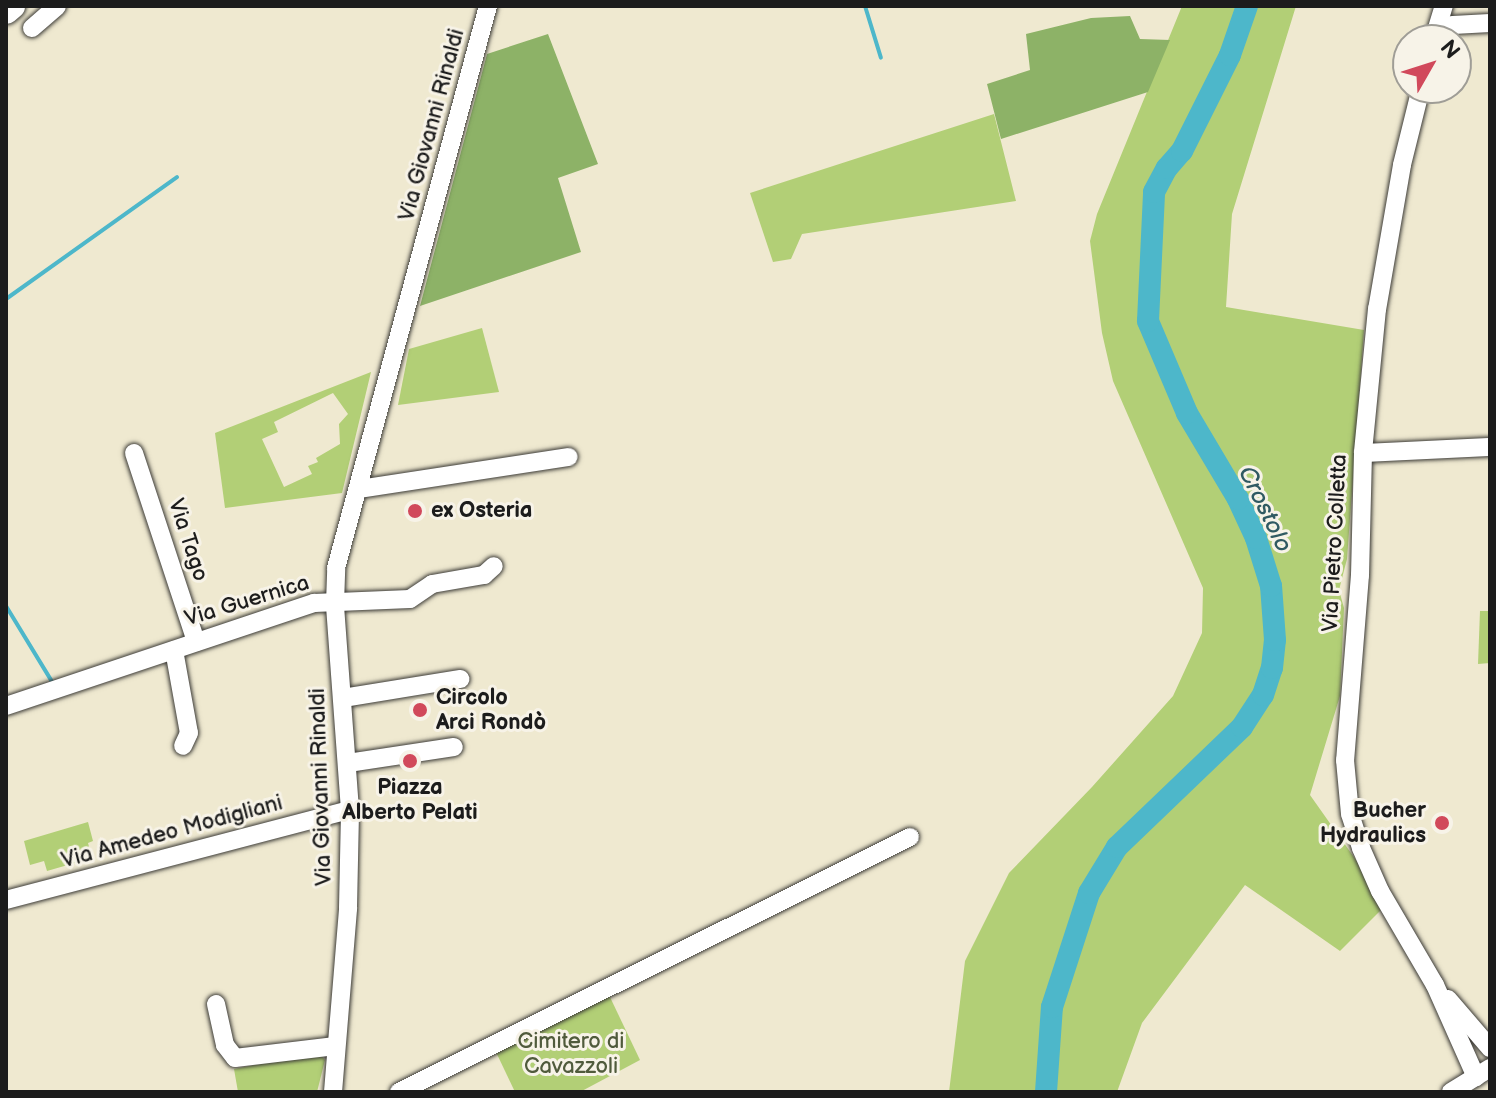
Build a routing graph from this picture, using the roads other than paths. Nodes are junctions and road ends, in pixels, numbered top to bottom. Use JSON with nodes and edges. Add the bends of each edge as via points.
{"nodes":[{"id":1,"x":12,"y":6,"type":"edge"},
{"id":2,"x":57,"y":6,"type":"edge"},
{"id":3,"x":488,"y":6,"type":"edge"},
{"id":4,"x":1465,"y":6,"type":"edge"},
{"id":5,"x":6,"y":11,"type":"edge"},
{"id":6,"x":1490,"y":22,"type":"edge"},
{"id":7,"x":1465,"y":24,"type":"edge"},
{"id":8,"x":32,"y":28,"type":"dead end"},
{"id":9,"x":1417,"y":104,"type":"edge"},
{"id":10,"x":1490,"y":447,"type":"edge"},
{"id":11,"x":134,"y":453,"type":"dead end"},
{"id":12,"x":1363,"y":453,"type":"junction"},
{"id":13,"x":569,"y":457,"type":"dead end"},
{"id":14,"x":359,"y":489,"type":"junction"},
{"id":15,"x":494,"y":566,"type":"dead end"},
{"id":16,"x":335,"y":604,"type":"junction"},
{"id":17,"x":196,"y":642,"type":"junction"},
{"id":18,"x":174,"y":650,"type":"junction"},
{"id":19,"x":460,"y":679,"type":"dead end"},
{"id":20,"x":343,"y":698,"type":"junction"},
{"id":21,"x":6,"y":706,"type":"edge"},
{"id":22,"x":183,"y":746,"type":"dead end"},
{"id":23,"x":454,"y":747,"type":"dead end"},
{"id":24,"x":348,"y":763,"type":"junction"},
{"id":25,"x":350,"y":810,"type":"junction"},
{"id":26,"x":910,"y":837,"type":"dead end"},
{"id":27,"x":6,"y":900,"type":"edge"},
{"id":28,"x":1435,"y":985,"type":"junction"},
{"id":29,"x":216,"y":1004,"type":"dead end"},
{"id":30,"x":335,"y":1046,"type":"junction"},
{"id":31,"x":1490,"y":1048,"type":"edge"},
{"id":32,"x":1483,"y":1072,"type":"edge"},
{"id":33,"x":332,"y":1091,"type":"edge"},
{"id":34,"x":399,"y":1092,"type":"edge"},
{"id":35,"x":1451,"y":1092,"type":"edge"}],
"edges":[{"from":1,"to":5,"type":"highway"},
{"from":2,"to":8,"type":"street"},
{"from":3,"to":14,"type":"street","name":"Via Giovanni Rinaldi"},
{"from":4,"to":6,"type":"street"},
{"from":6,"to":7,"type":"street"},
{"from":9,"to":12,"type":"street","name":"Via Pietro Colletta","via":[[1377,309]]},
{"from":10,"to":12,"type":"street"},
{"from":11,"to":17,"type":"street","name":"Via Tago"},
{"from":12,"to":28,"type":"street","name":"Via Pietro Colletta","via":[[1360,575],[1345,760],[1350,814],[1380,891]]},
{"from":13,"to":14,"type":"street"},
{"from":14,"to":16,"type":"street","name":"Via Giovanni Rinaldi","via":[[336,568]]},
{"from":15,"to":16,"type":"street","name":"Via Guernica","via":[[484,575],[432,584],[410,599]]},
{"from":16,"to":17,"type":"street","name":"Via Guernica","via":[[314,603]]},
{"from":16,"to":20,"type":"street","name":"Via Giovanni Rinaldi"},
{"from":17,"to":18,"type":"street","name":"Via Guernica"},
{"from":18,"to":21,"type":"street","name":"Via Guernica"},
{"from":18,"to":22,"type":"street","name":"Via Guernica","via":[[189,733]]},
{"from":19,"to":20,"type":"street"},
{"from":20,"to":24,"type":"street","name":"Via Giovanni Rinaldi"},
{"from":23,"to":24,"type":"street"},
{"from":24,"to":25,"type":"street","name":"Via Giovanni Rinaldi"},
{"from":25,"to":27,"type":"street","name":"Via Amedeo Modigliani"},
{"from":25,"to":30,"type":"street","name":"Via Giovanni Rinaldi","via":[[348,908]]},
{"from":26,"to":34,"type":"street"},
{"from":28,"to":31,"type":"street","name":"Via Pietro Colletta"},
{"from":28,"to":32,"type":"street","name":"Via Pietro Colletta"},
{"from":29,"to":30,"type":"street","via":[[225,1045],[235,1058]]},
{"from":30,"to":33,"type":"street","name":"Via Giovanni Rinaldi"},
{"from":32,"to":35,"type":"street"}]}
